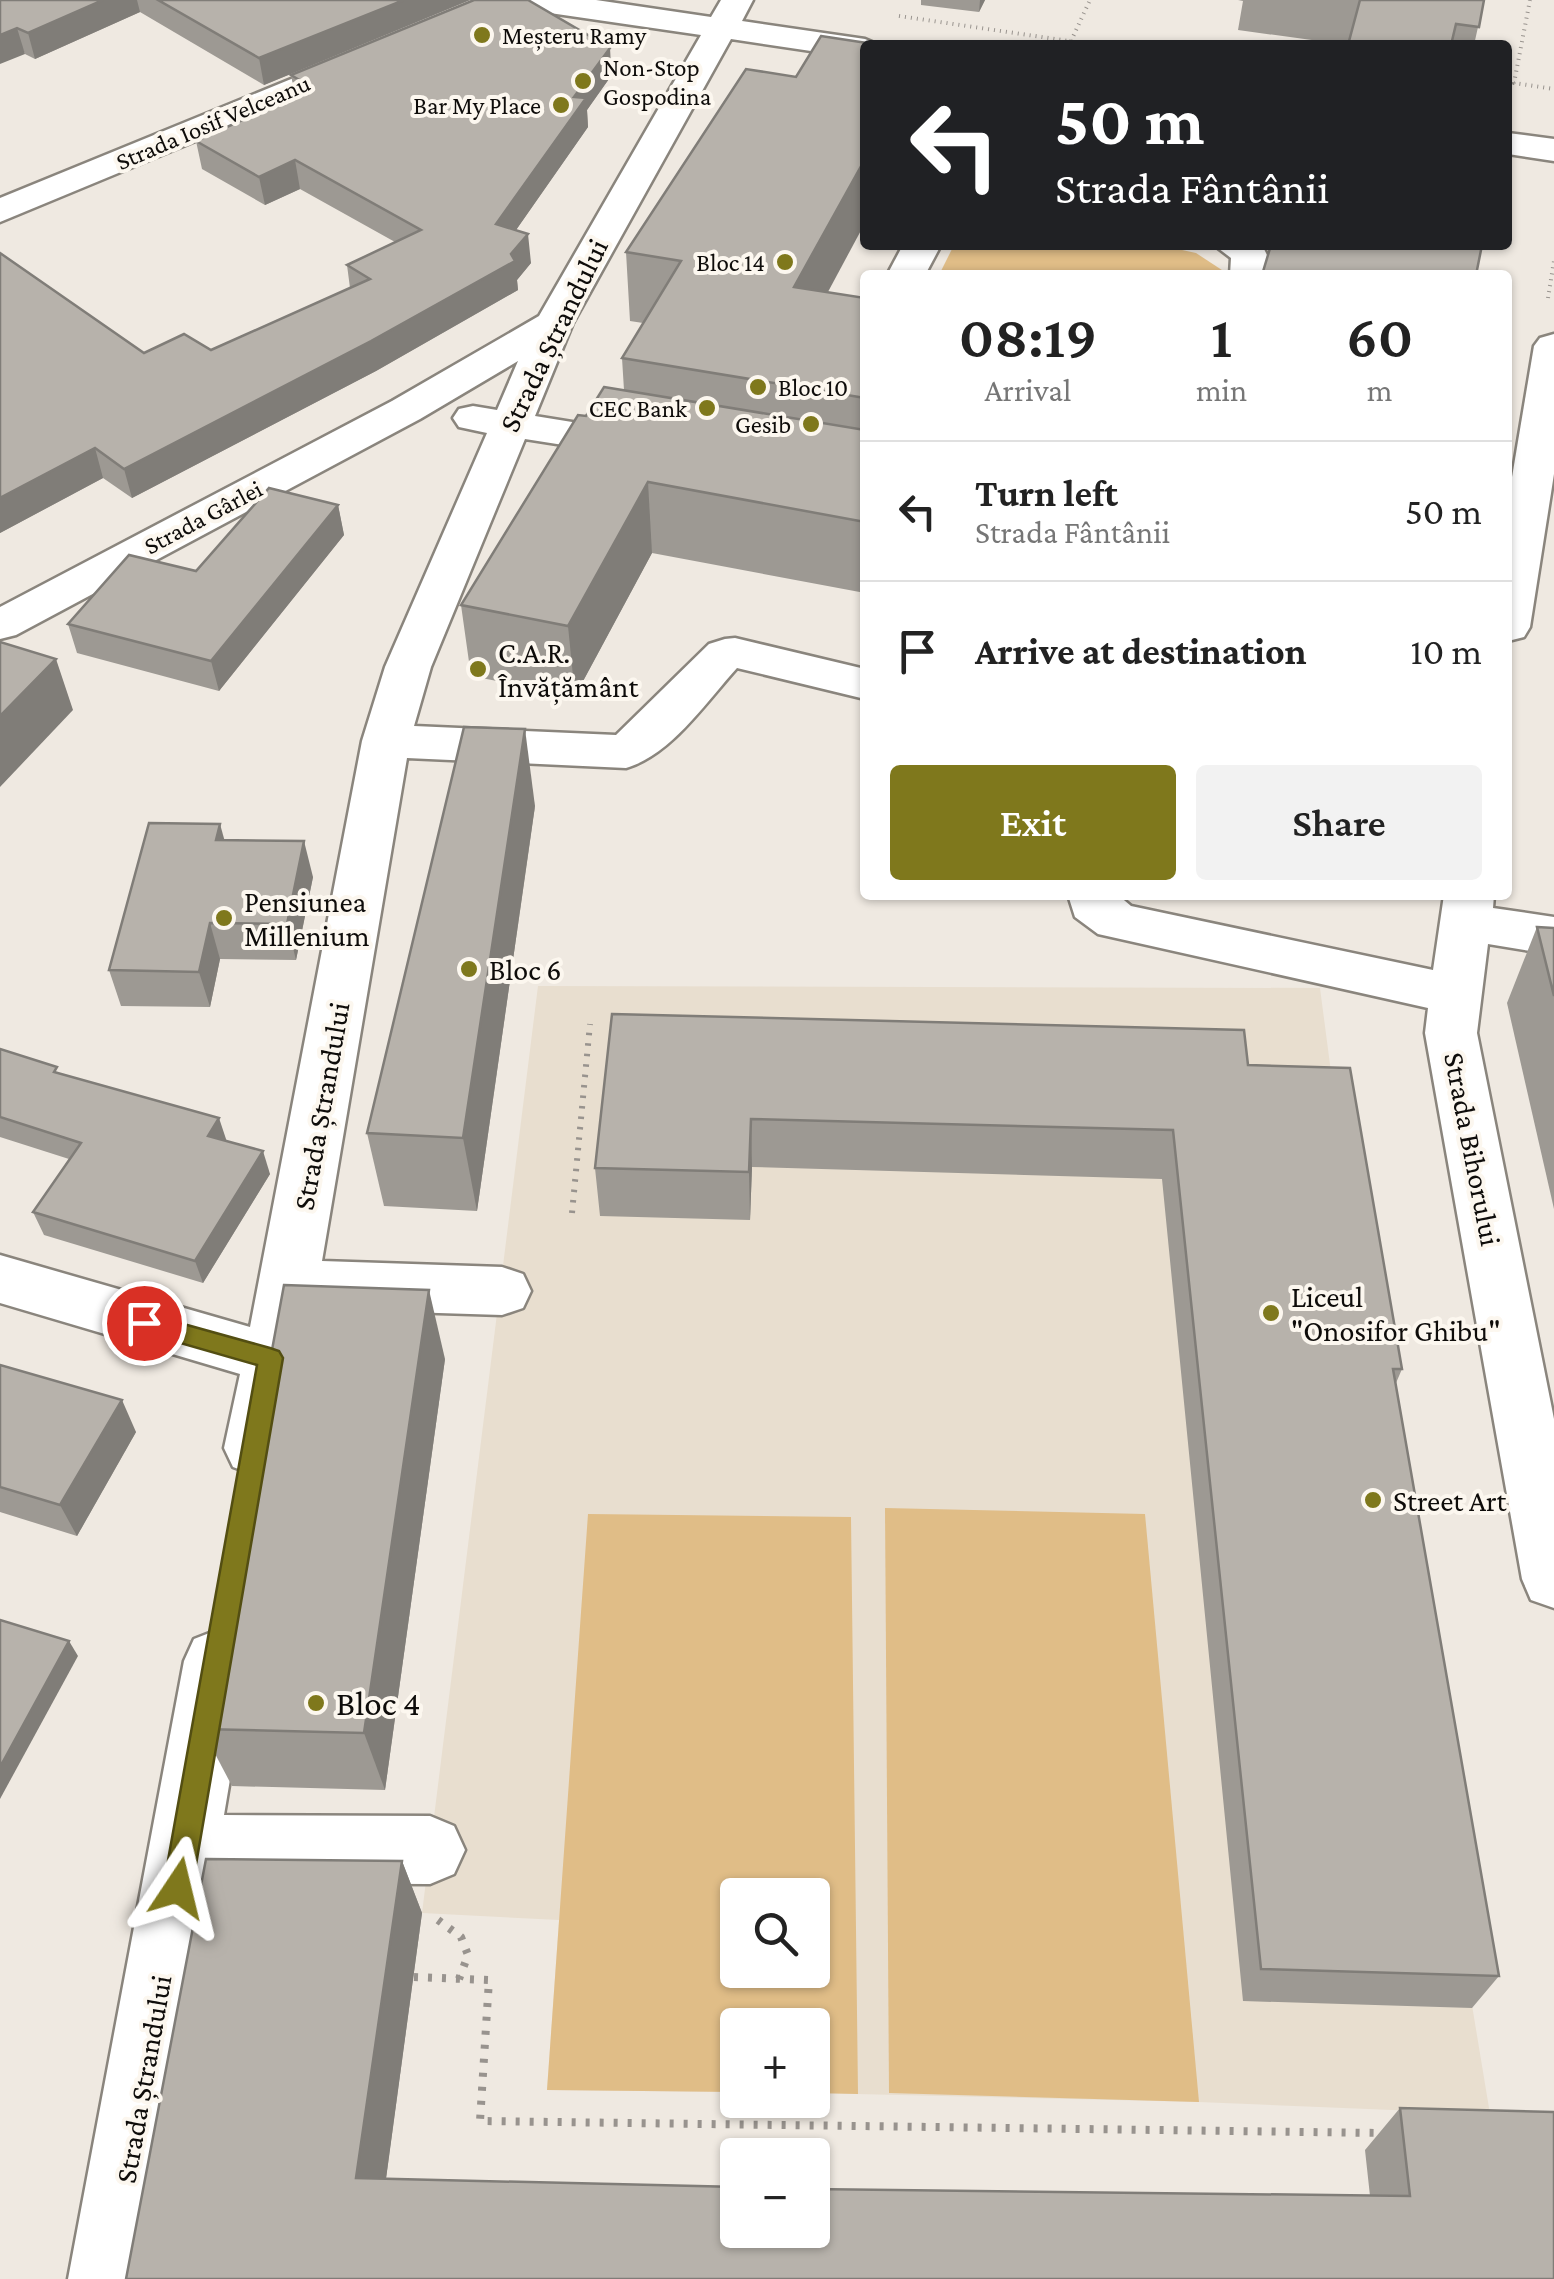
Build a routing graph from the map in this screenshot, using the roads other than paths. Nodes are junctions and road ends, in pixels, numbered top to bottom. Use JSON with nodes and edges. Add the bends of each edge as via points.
{"nodes":[{"id":1,"x":505,"y":1,"type":"edge"},
{"id":2,"x":728,"y":14,"type":"edge"},
{"id":3,"x":432,"y":31,"type":"edge"},
{"id":4,"x":396,"y":46,"type":"edge"},
{"id":5,"x":860,"y":48,"type":"edge"},
{"id":6,"x":1512,"y":145,"type":"edge"},
{"id":7,"x":1554,"y":150,"type":"edge"},
{"id":8,"x":0,"y":211,"type":"edge"},
{"id":9,"x":554,"y":323,"type":"junction"},
{"id":10,"x":1554,"y":346,"type":"edge"},
{"id":11,"x":406,"y":410,"type":"junction"},
{"id":12,"x":509,"y":422,"type":"junction"},
{"id":13,"x":678,"y":452,"type":"edge"},
{"id":14,"x":1512,"y":591,"type":"edge"},
{"id":15,"x":1512,"y":614,"type":"edge"},
{"id":16,"x":1553,"y":615,"type":"edge"},
{"id":17,"x":0,"y":624,"type":"edge"},
{"id":18,"x":860,"y":683,"type":"edge"},
{"id":19,"x":386,"y":741,"type":"junction"},
{"id":20,"x":1093,"y":900,"type":"edge"},
{"id":21,"x":1467,"y":908,"type":"edge"},
{"id":22,"x":1554,"y":936,"type":"edge"},
{"id":23,"x":1456,"y":994,"type":"junction"},
{"id":24,"x":0,"y":1279,"type":"edge"},
{"id":25,"x":286,"y":1284,"type":"junction"},
{"id":26,"x":502,"y":1291,"type":"dead end"},
{"id":27,"x":270,"y":1358,"type":"junction"},
{"id":28,"x":246,"y":1496,"type":"edge"},
{"id":29,"x":1554,"y":1579,"type":"edge"},
{"id":30,"x":226,"y":1613,"type":"edge"},
{"id":31,"x":184,"y":1849,"type":"junction"},
{"id":32,"x":426,"y":1881,"type":"road end"},
{"id":33,"x":106,"y":2279,"type":"edge"}],
"edges":[{"from":1,"to":2,"type":"street"},
{"from":1,"to":3,"type":"street"},
{"from":2,"to":5,"type":"street"},
{"from":2,"to":9,"type":"street","name":"Strada Ștrandului"},
{"from":4,"to":8,"type":"street","name":"Strada Iosif Velceanu"},
{"from":6,"to":7,"type":"street"},
{"from":9,"to":11,"type":"street","name":"Strada Gârlei"},
{"from":9,"to":12,"type":"street","name":"Strada Ștrandului"},
{"from":10,"to":14,"type":"street"},
{"from":11,"to":12,"type":"street"},
{"from":11,"to":17,"type":"street","name":"Strada Gârlei"},
{"from":12,"to":13,"type":"street"},
{"from":12,"to":19,"type":"street","name":"Strada Ștrandului","via":[[408,667]]},
{"from":15,"to":16,"type":"street"},
{"from":18,"to":19,"type":"street","via":[[725,654],[626,752]]},
{"from":19,"to":25,"type":"street","name":"Strada Ștrandului"},
{"from":20,"to":23,"type":"street","via":[[1116,921]]},
{"from":21,"to":22,"type":"street"},
{"from":21,"to":23,"type":"street","name":"Strada Bihorului"},
{"from":23,"to":29,"type":"street","name":"Strada Bihorului","via":[[1451,1033]]},
{"from":24,"to":27,"type":"street"},
{"from":25,"to":26,"type":"street"},
{"from":25,"to":27,"type":"street","name":"Strada Ștrandului"},
{"from":27,"to":28,"type":"street","name":"Strada Ștrandului"},
{"from":30,"to":31,"type":"street","name":"Strada Ștrandului"},
{"from":31,"to":32,"type":"street"},
{"from":31,"to":33,"type":"street","name":"Strada Ștrandului"}]}
